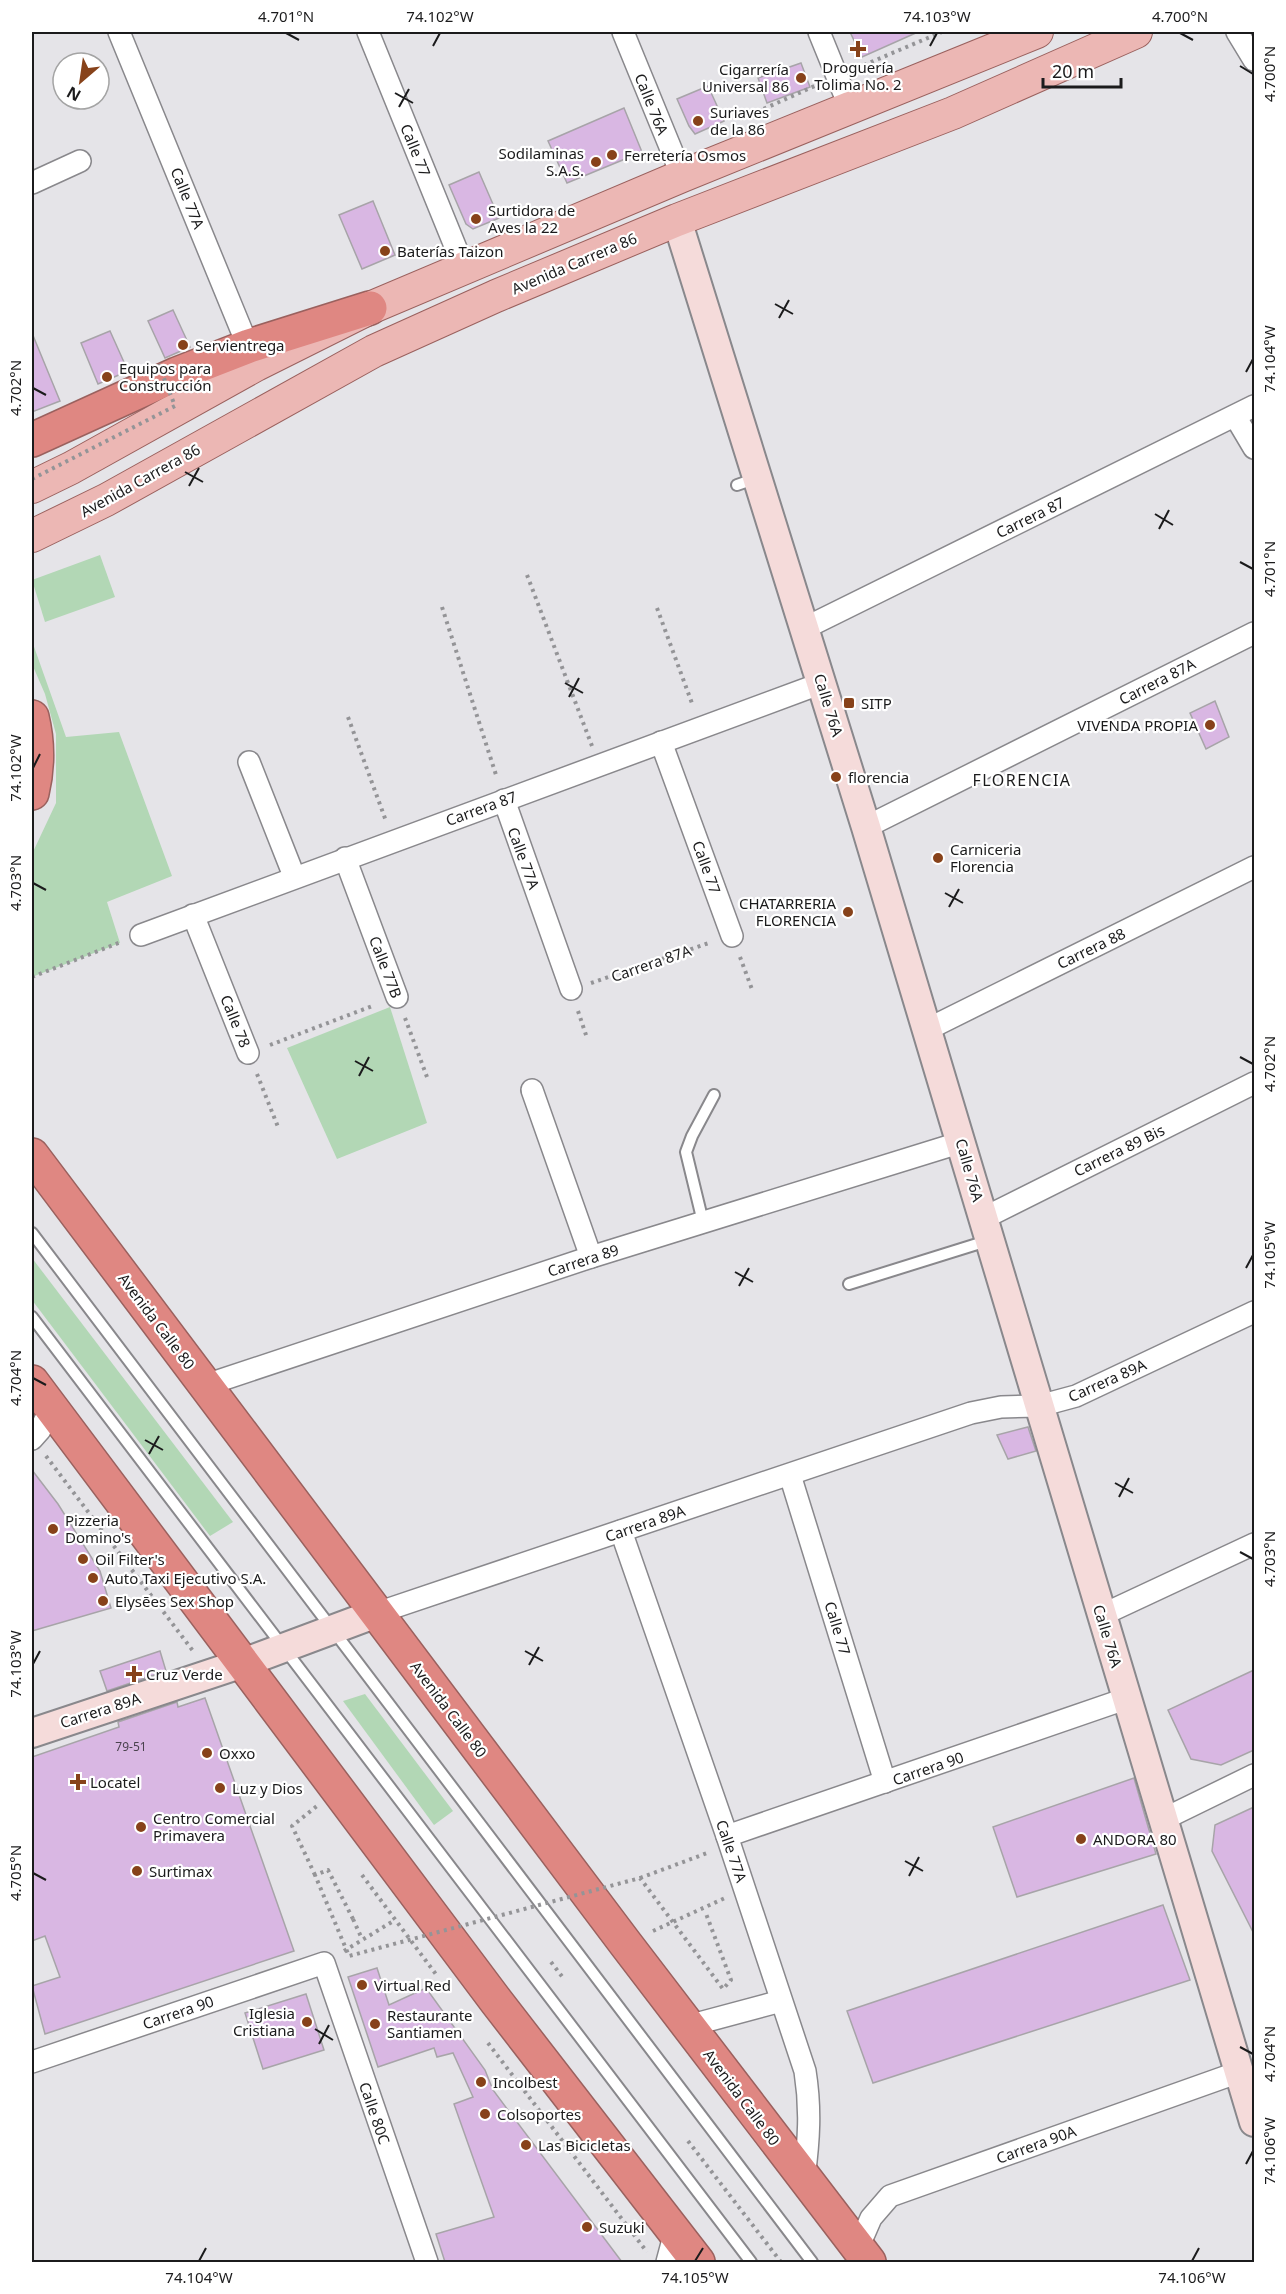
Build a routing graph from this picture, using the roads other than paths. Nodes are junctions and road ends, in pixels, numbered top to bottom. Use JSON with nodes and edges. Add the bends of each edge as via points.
{"nodes":[{"id":1,"x":119,"y":32,"type":"edge"},
{"id":2,"x":368,"y":32,"type":"edge"},
{"id":3,"x":623,"y":32,"type":"edge"},
{"id":4,"x":819,"y":32,"type":"edge"},
{"id":5,"x":1037,"y":32,"type":"edge"},
{"id":6,"x":1136,"y":32,"type":"edge"},
{"id":7,"x":1237,"y":32,"type":"edge"},
{"id":8,"x":1254,"y":60,"type":"edge"},
{"id":9,"x":850,"y":108,"type":"junction"},
{"id":10,"x":80,"y":161,"type":"dead end"},
{"id":11,"x":682,"y":176,"type":"junction"},
{"id":12,"x":32,"y":183,"type":"edge"},
{"id":13,"x":677,"y":220,"type":"junction"},
{"id":14,"x":464,"y":268,"type":"junction"},
{"id":15,"x":370,"y":308,"type":"joint"},
{"id":16,"x":252,"y":356,"type":"junction"},
{"id":17,"x":1254,"y":406,"type":"edge"},
{"id":18,"x":1235,"y":416,"type":"junction"},
{"id":19,"x":32,"y":440,"type":"edge"},
{"id":20,"x":1254,"y":448,"type":"edge"},
{"id":21,"x":32,"y":487,"type":"edge"},
{"id":22,"x":32,"y":536,"type":"edge"},
{"id":23,"x":805,"y":628,"type":"junction"},
{"id":24,"x":1254,"y":633,"type":"edge"},
{"id":25,"x":822,"y":683,"type":"junction"},
{"id":26,"x":32,"y":717,"type":"edge"},
{"id":27,"x":661,"y":742,"type":"junction"},
{"id":28,"x":249,"y":762,"type":"dead end"},
{"id":29,"x":32,"y":793,"type":"edge"},
{"id":30,"x":504,"y":800,"type":"junction"},
{"id":31,"x":866,"y":827,"type":"junction"},
{"id":32,"x":345,"y":858,"type":"junction"},
{"id":33,"x":1254,"y":867,"type":"edge"},
{"id":34,"x":294,"y":876,"type":"junction"},
{"id":35,"x":193,"y":915,"type":"junction"},
{"id":36,"x":141,"y":935,"type":"road end"},
{"id":37,"x":732,"y":936,"type":"road end"},
{"id":38,"x":571,"y":990,"type":"road end"},
{"id":39,"x":397,"y":997,"type":"road end"},
{"id":40,"x":928,"y":1029,"type":"junction"},
{"id":41,"x":249,"y":1053,"type":"road end"},
{"id":42,"x":1254,"y":1083,"type":"edge"},
{"id":43,"x":532,"y":1090,"type":"dead end"},
{"id":44,"x":714,"y":1095,"type":"dead end"},
{"id":45,"x":962,"y":1142,"type":"junction"},
{"id":46,"x":32,"y":1155,"type":"edge"},
{"id":47,"x":703,"y":1222,"type":"junction"},
{"id":48,"x":987,"y":1229,"type":"junction"},
{"id":49,"x":32,"y":1233,"type":"edge"},
{"id":50,"x":591,"y":1257,"type":"junction"},
{"id":51,"x":849,"y":1284,"type":"dead end"},
{"id":52,"x":1254,"y":1312,"type":"edge"},
{"id":53,"x":32,"y":1317,"type":"edge"},
{"id":54,"x":32,"y":1382,"type":"edge"},
{"id":55,"x":206,"y":1385,"type":"junction"},
{"id":56,"x":1039,"y":1406,"type":"junction"},
{"id":57,"x":51,"y":1408,"type":"junction"},
{"id":58,"x":32,"y":1439,"type":"edge"},
{"id":59,"x":790,"y":1474,"type":"junction"},
{"id":60,"x":621,"y":1531,"type":"junction"},
{"id":61,"x":1254,"y":1544,"type":"edge"},
{"id":62,"x":377,"y":1613,"type":"junction"},
{"id":63,"x":1102,"y":1616,"type":"junction"},
{"id":64,"x":332,"y":1630,"type":"junction"},
{"id":65,"x":283,"y":1648,"type":"junction"},
{"id":66,"x":243,"y":1663,"type":"junction"},
{"id":67,"x":1128,"y":1698,"type":"junction"},
{"id":68,"x":32,"y":1733,"type":"edge"},
{"id":69,"x":1254,"y":1775,"type":"edge"},
{"id":70,"x":885,"y":1782,"type":"junction"},
{"id":71,"x":1164,"y":1819,"type":"junction"},
{"id":72,"x":727,"y":1836,"type":"junction"},
{"id":73,"x":324,"y":1963,"type":"joint"},
{"id":74,"x":781,"y":2001,"type":"junction"},
{"id":75,"x":688,"y":2026,"type":"junction"},
{"id":76,"x":32,"y":2062,"type":"edge"},
{"id":77,"x":1239,"y":2072,"type":"junction"},
{"id":78,"x":1254,"y":2122,"type":"edge"},
{"id":79,"x":804,"y":2178,"type":"junction"},
{"id":80,"x":671,"y":2247,"type":"edge"},
{"id":81,"x":863,"y":2255,"type":"edge"},
{"id":82,"x":427,"y":2262,"type":"edge"},
{"id":83,"x":698,"y":2262,"type":"edge"},
{"id":84,"x":751,"y":2262,"type":"edge"},
{"id":85,"x":812,"y":2262,"type":"edge"}],
"edges":[{"from":1,"to":16,"type":"street","name":"Calle 77A"},
{"from":2,"to":14,"type":"street","name":"Calle 77"},
{"from":3,"to":11,"type":"street","name":"Calle 76A"},
{"from":4,"to":9,"type":"street"},
{"from":5,"to":9,"type":"main road"},
{"from":6,"to":13,"type":"main road","name":"Avenida Carrera 86","via":[[953,113]]},
{"from":7,"to":8,"type":"street"},
{"from":9,"to":11,"type":"main road"},
{"from":10,"to":12,"type":"street"},
{"from":11,"to":14,"type":"main road"},
{"from":13,"to":22,"type":"main road","name":"Avenida Carrera 86","via":[[374,351],[106,500]]},
{"from":13,"to":23,"type":"street","name":"Calle 76A","via":[[747,481]]},
{"from":14,"to":15,"type":"main road"},
{"from":15,"to":16,"type":"highway"},
{"from":16,"to":19,"type":"highway","via":[[177,374]]},
{"from":16,"to":21,"type":"main road","via":[[71,468]]},
{"from":17,"to":18,"type":"street","name":"Carrera 87"},
{"from":18,"to":20,"type":"street"},
{"from":18,"to":23,"type":"street","name":"Carrera 87"},
{"from":23,"to":25,"type":"street","name":"Calle 76A"},
{"from":24,"to":31,"type":"street","name":"Carrera 87A"},
{"from":25,"to":27,"type":"street","name":"Carrera 87"},
{"from":25,"to":31,"type":"street","name":"Calle 76A"},
{"from":26,"to":29,"type":"highway","via":[[36,744]]},
{"from":27,"to":30,"type":"street","name":"Carrera 87"},
{"from":27,"to":37,"type":"street","name":"Calle 77"},
{"from":28,"to":34,"type":"street"},
{"from":30,"to":32,"type":"street","name":"Carrera 87"},
{"from":30,"to":38,"type":"street","name":"Calle 77A"},
{"from":31,"to":40,"type":"street","name":"Calle 76A"},
{"from":32,"to":34,"type":"street","name":"Carrera 87"},
{"from":32,"to":39,"type":"street","name":"Calle 77B"},
{"from":33,"to":40,"type":"street","name":"Carrera 88"},
{"from":34,"to":35,"type":"street","name":"Carrera 87"},
{"from":35,"to":36,"type":"street","name":"Carrera 87"},
{"from":35,"to":41,"type":"street","name":"Calle 78"},
{"from":40,"to":45,"type":"street","name":"Calle 76A"},
{"from":42,"to":48,"type":"street","name":"Carrera 89 Bis"},
{"from":43,"to":50,"type":"street"},
{"from":44,"to":47,"type":"lane","via":[[686,1152]]},
{"from":45,"to":47,"type":"street","name":"Carrera 89"},
{"from":45,"to":48,"type":"street","name":"Calle 76A"},
{"from":46,"to":55,"type":"highway","name":"Avenida Calle 80"},
{"from":47,"to":50,"type":"street","name":"Carrera 89"},
{"from":48,"to":51,"type":"lane"},
{"from":48,"to":56,"type":"street","name":"Calle 76A"},
{"from":49,"to":64,"type":"lane"},
{"from":50,"to":55,"type":"street","name":"Carrera 89"},
{"from":52,"to":56,"type":"street","name":"Carrera 89A","via":[[1076,1396]]},
{"from":53,"to":65,"type":"lane"},
{"from":54,"to":57,"type":"highway"},
{"from":55,"to":62,"type":"highway","name":"Avenida Calle 80"},
{"from":56,"to":59,"type":"street","name":"Carrera 89A","via":[[971,1413]]},
{"from":56,"to":63,"type":"street","name":"Calle 76A"},
{"from":57,"to":58,"type":"street"},
{"from":57,"to":66,"type":"highway"},
{"from":59,"to":60,"type":"street","name":"Carrera 89A"},
{"from":59,"to":70,"type":"street","name":"Calle 77"},
{"from":60,"to":62,"type":"street","name":"Carrera 89A"},
{"from":60,"to":72,"type":"street","name":"Calle 77A"},
{"from":61,"to":63,"type":"street"},
{"from":62,"to":64,"type":"street","name":"Carrera 89A"},
{"from":62,"to":75,"type":"highway","name":"Avenida Calle 80"},
{"from":63,"to":67,"type":"street","name":"Calle 76A"},
{"from":64,"to":65,"type":"street","name":"Carrera 89A"},
{"from":64,"to":85,"type":"lane"},
{"from":65,"to":66,"type":"street","name":"Carrera 89A"},
{"from":65,"to":84,"type":"lane"},
{"from":66,"to":68,"type":"street","name":"Carrera 89A"},
{"from":66,"to":80,"type":"highway","via":[[496,2001]]},
{"from":67,"to":70,"type":"street","name":"Carrera 90"},
{"from":67,"to":71,"type":"street","name":"Calle 76A"},
{"from":69,"to":71,"type":"street"},
{"from":70,"to":72,"type":"street","name":"Carrera 90"},
{"from":71,"to":77,"type":"street","name":"Calle 76A"},
{"from":72,"to":74,"type":"street","name":"Calle 77A"},
{"from":73,"to":76,"type":"street","name":"Carrera 90"},
{"from":73,"to":82,"type":"street","name":"Calle 80C"},
{"from":74,"to":75,"type":"street"},
{"from":74,"to":79,"type":"street","name":"Calle 77A","via":[[805,2071],[810,2101]]},
{"from":75,"to":79,"type":"highway","name":"Avenida Calle 80"},
{"from":77,"to":78,"type":"street","name":"Calle 76A"},
{"from":77,"to":81,"type":"street","name":"Carrera 90A","via":[[890,2196],[871,2217]]},
{"from":79,"to":81,"type":"highway","name":"Avenida Calle 80"},
{"from":80,"to":83,"type":"highway"}]}
